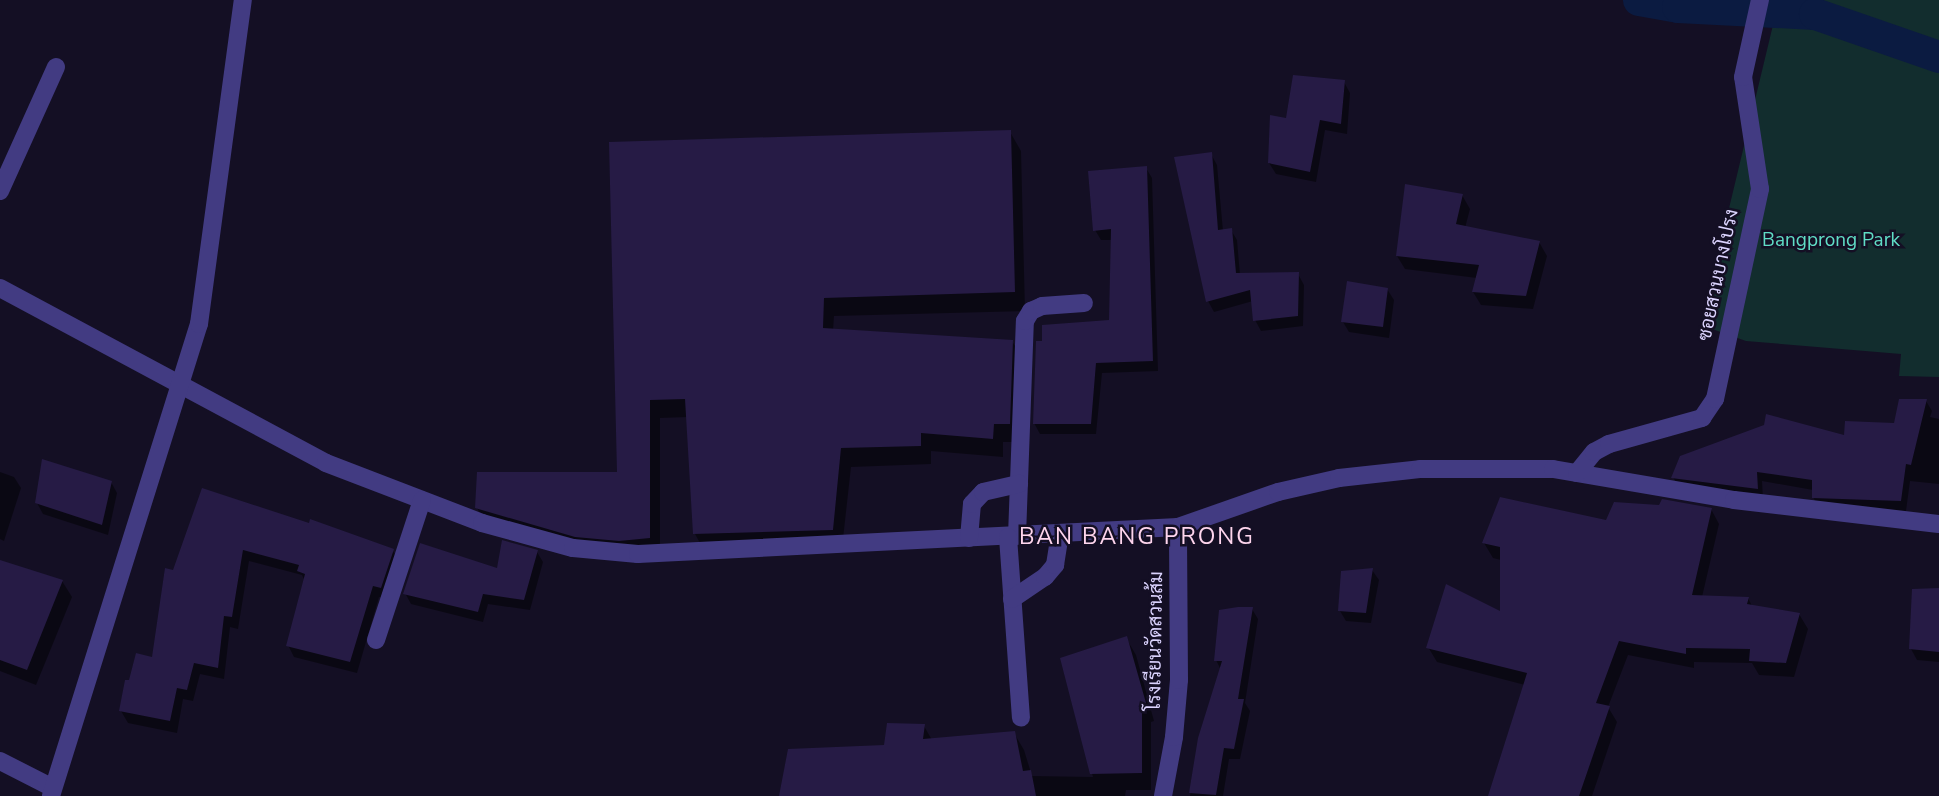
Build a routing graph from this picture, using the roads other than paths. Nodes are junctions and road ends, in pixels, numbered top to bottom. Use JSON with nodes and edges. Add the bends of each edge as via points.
{"nodes":[{"id":1,"x":243,"y":0,"type":"edge"},
{"id":2,"x":1760,"y":0,"type":"edge"},
{"id":3,"x":56,"y":67,"type":"dead end"},
{"id":4,"x":0,"y":191,"type":"edge"},
{"id":5,"x":0,"y":288,"type":"edge"},
{"id":6,"x":1084,"y":303,"type":"dead end"},
{"id":7,"x":182,"y":386,"type":"junction"},
{"id":8,"x":1577,"y":473,"type":"junction"},
{"id":9,"x":1019,"y":484,"type":"junction"},
{"id":10,"x":422,"y":500,"type":"junction"},
{"id":11,"x":1939,"y":524,"type":"edge"},
{"id":12,"x":1178,"y":527,"type":"junction"},
{"id":13,"x":1060,"y":534,"type":"junction"},
{"id":14,"x":1012,"y":536,"type":"junction"},
{"id":15,"x":969,"y":538,"type":"junction"},
{"id":16,"x":1012,"y":599,"type":"junction"},
{"id":17,"x":376,"y":640,"type":"dead end"},
{"id":18,"x":1021,"y":718,"type":"dead end"},
{"id":19,"x":0,"y":761,"type":"edge"},
{"id":20,"x":52,"y":792,"type":"edge"},
{"id":21,"x":1163,"y":796,"type":"edge"}],
"edges":[{"from":1,"to":7,"type":"street","via":[[203,298]]},
{"from":2,"to":8,"type":"street","name":"ซอยสวนบางโปรง","via":[[1743,77],[1760,189],[1715,399],[1702,418],[1609,444],[1594,452]]},
{"from":3,"to":4,"type":"street"},
{"from":5,"to":7,"type":"street"},
{"from":6,"to":9,"type":"street","via":[[1042,306],[1025,321]]},
{"from":7,"to":10,"type":"street","via":[[326,463]]},
{"from":7,"to":20,"type":"street"},
{"from":8,"to":11,"type":"street","via":[[1734,500]]},
{"from":8,"to":12,"type":"street","via":[[1420,469],[1339,478],[1278,492]]},
{"from":9,"to":14,"type":"street"},
{"from":9,"to":15,"type":"street","via":[[982,492],[972,504]]},
{"from":10,"to":15,"type":"street","via":[[482,523],[573,548],[638,554]]},
{"from":10,"to":17,"type":"street"},
{"from":12,"to":13,"type":"street"},
{"from":12,"to":21,"type":"street","name":"โรงเรียนวัดสวนส้ม","via":[[1179,680]]},
{"from":13,"to":14,"type":"street"},
{"from":13,"to":16,"type":"street","via":[[1055,565],[1045,578]]},
{"from":14,"to":15,"type":"street"},
{"from":14,"to":16,"type":"street"},
{"from":16,"to":18,"type":"street"},
{"from":19,"to":20,"type":"street"}]}
